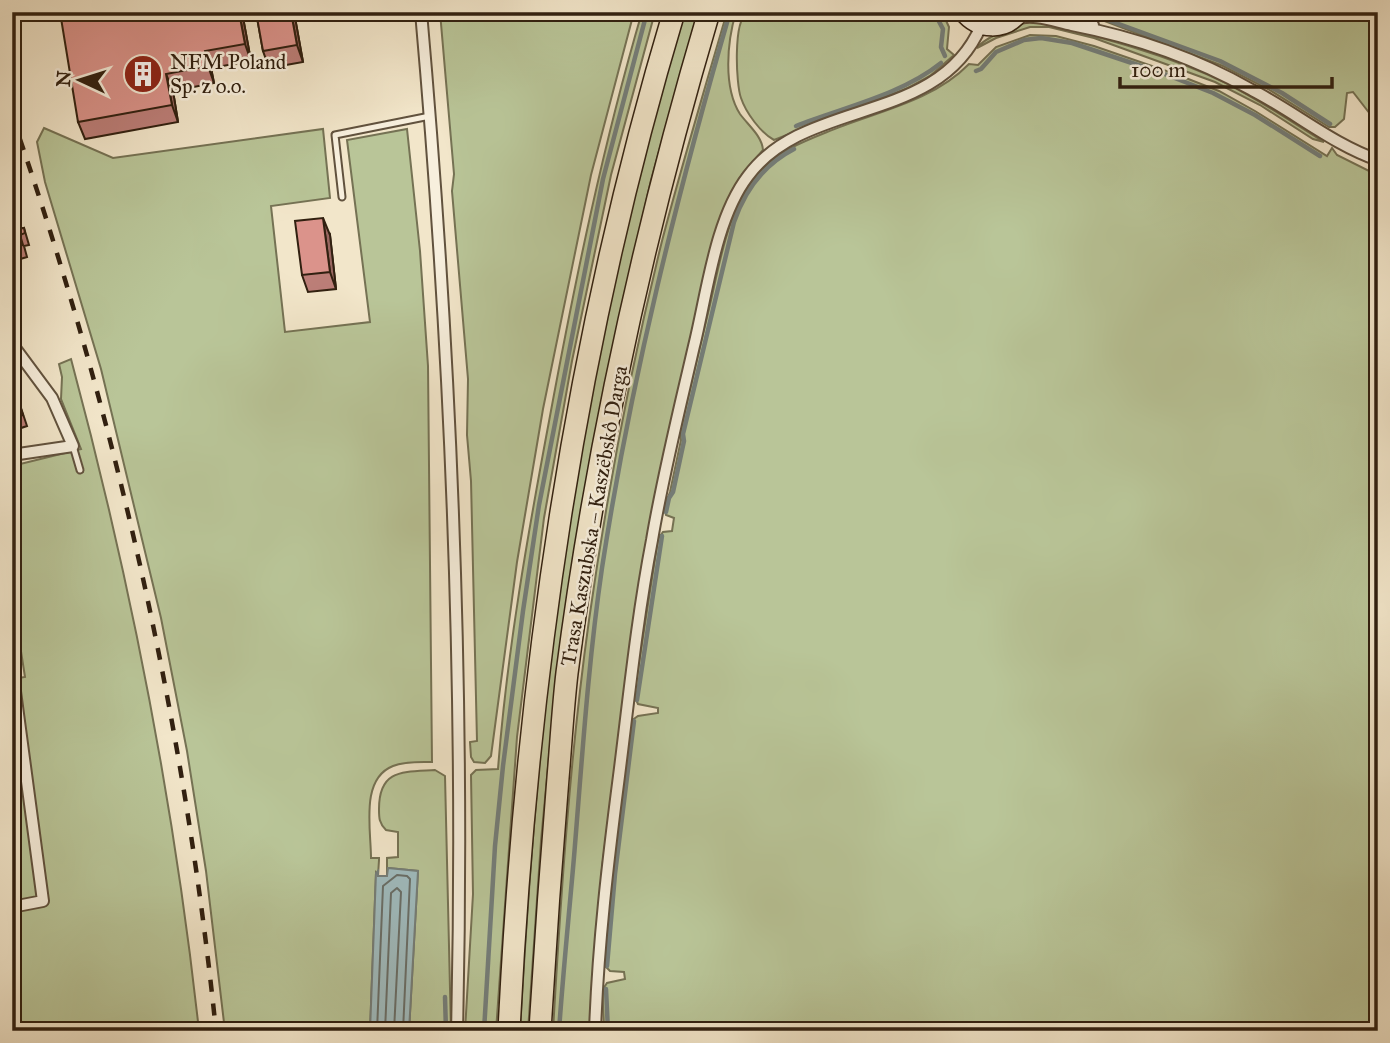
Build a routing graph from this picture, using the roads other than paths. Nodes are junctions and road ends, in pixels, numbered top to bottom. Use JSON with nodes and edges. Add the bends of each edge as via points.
{"nodes":[{"id":1,"x":421,"y":12,"type":"edge"},
{"id":2,"x":674,"y":12,"type":"edge"},
{"id":3,"x":709,"y":12,"type":"edge"},
{"id":4,"x":962,"y":12,"type":"edge"},
{"id":5,"x":1067,"y":12,"type":"edge"},
{"id":6,"x":1018,"y":16,"type":"edge"},
{"id":7,"x":981,"y":26,"type":"junction"},
{"id":8,"x":1108,"y":32,"type":"junction"},
{"id":9,"x":430,"y":116,"type":"junction"},
{"id":10,"x":1378,"y":160,"type":"edge"},
{"id":11,"x":341,"y":197,"type":"dead end"},
{"id":12,"x":12,"y":344,"type":"edge"},
{"id":13,"x":73,"y":446,"type":"junction"},
{"id":14,"x":12,"y":455,"type":"edge"},
{"id":15,"x":80,"y":470,"type":"dead end"},
{"id":16,"x":12,"y":669,"type":"edge"},
{"id":17,"x":12,"y":907,"type":"edge"},
{"id":18,"x":457,"y":1031,"type":"edge"},
{"id":19,"x":509,"y":1031,"type":"edge"},
{"id":20,"x":540,"y":1031,"type":"edge"},
{"id":21,"x":595,"y":1031,"type":"edge"}],
"edges":[{"from":1,"to":9,"type":"street"},
{"from":2,"to":19,"type":"highway","name":"Trasa Kaszubska – Kaszëbskô Darga","via":[[611,245],[560,508],[537,672]]},
{"from":3,"to":20,"type":"highway","name":"Trasa Kaszubska – Kaszëbskô Darga","via":[[645,251],[591,513],[567,676]]},
{"from":4,"to":7,"type":"main road"},
{"from":5,"to":8,"type":"street"},
{"from":6,"to":7,"type":"main road","via":[[997,28]]},
{"from":6,"to":8,"type":"street"},
{"from":7,"to":21,"type":"street","via":[[960,60],[931,83],[807,132],[774,150],[751,172],[729,208],[676,424],[644,585],[608,860]]},
{"from":8,"to":10,"type":"street","via":[[1220,73],[1346,148]]},
{"from":9,"to":11,"type":"lane","via":[[335,135]]},
{"from":9,"to":18,"type":"street","via":[[454,575],[460,874]]},
{"from":12,"to":13,"type":"street","via":[[52,398]]},
{"from":13,"to":14,"type":"street"},
{"from":13,"to":15,"type":"lane"},
{"from":16,"to":17,"type":"street","via":[[43,901]]}]}
